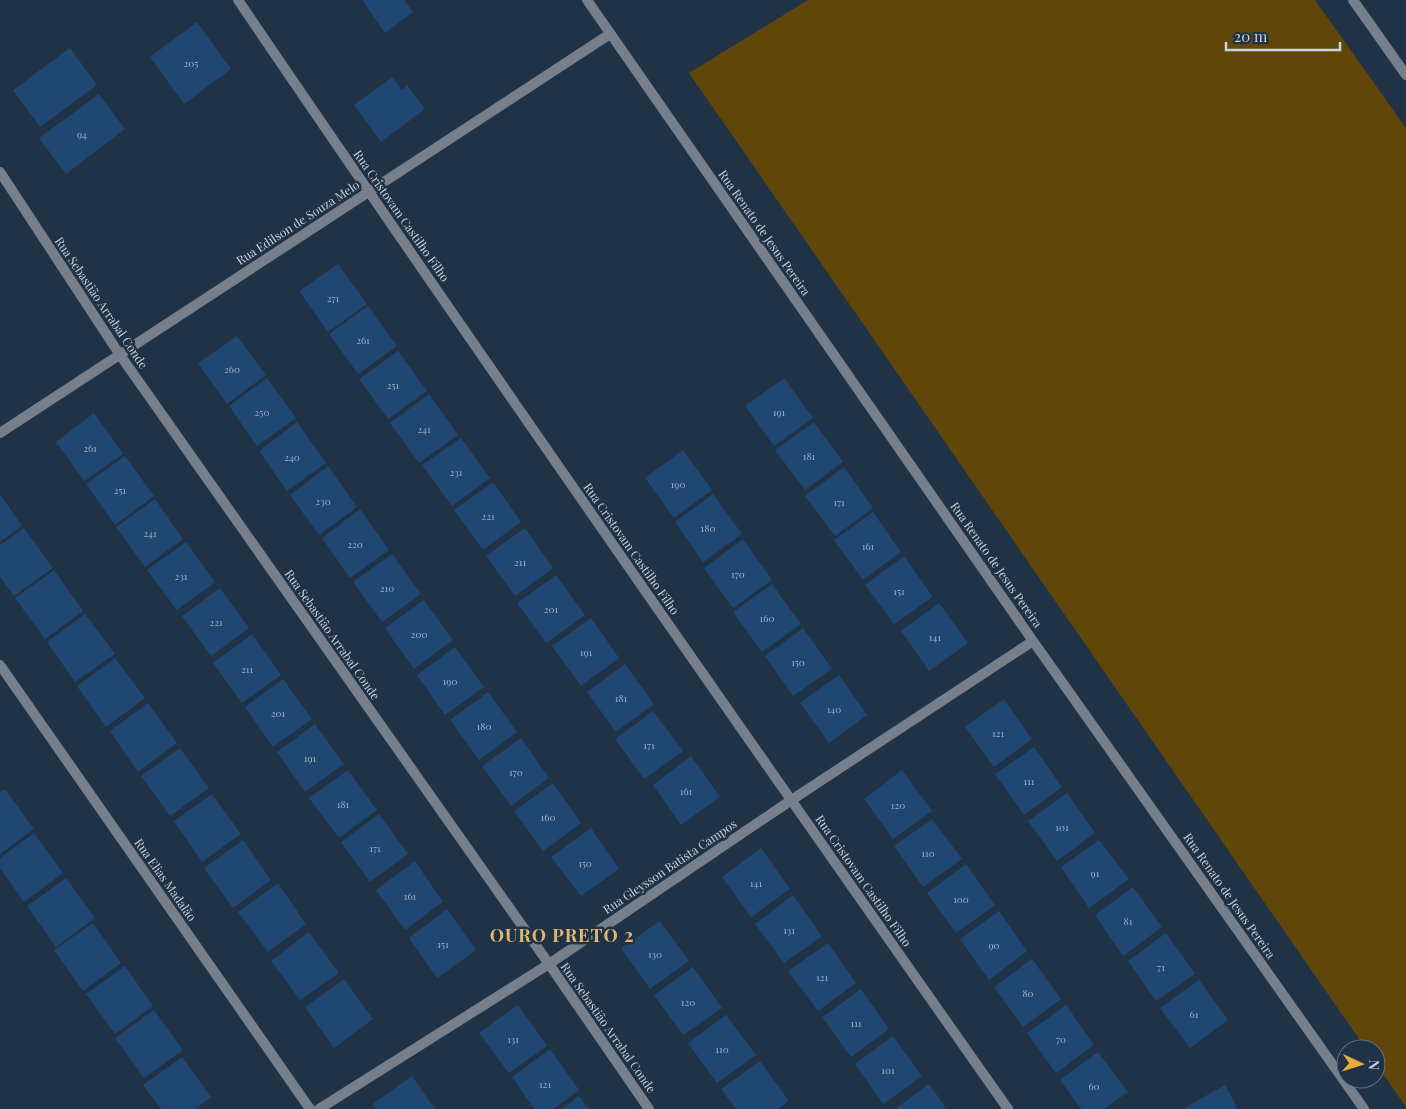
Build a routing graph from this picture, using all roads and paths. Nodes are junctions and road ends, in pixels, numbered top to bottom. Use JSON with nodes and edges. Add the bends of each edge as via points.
{"nodes":[{"id":1,"x":238,"y":0,"type":"edge"},
{"id":2,"x":587,"y":0,"type":"edge"},
{"id":3,"x":1353,"y":0,"type":"edge"},
{"id":4,"x":610,"y":34,"type":"junction"},
{"id":5,"x":1406,"y":75,"type":"edge"},
{"id":6,"x":0,"y":172,"type":"edge"},
{"id":7,"x":369,"y":192,"type":"junction"},
{"id":8,"x":120,"y":355,"type":"junction"},
{"id":9,"x":0,"y":433,"type":"edge"},
{"id":10,"x":1033,"y":641,"type":"junction"},
{"id":11,"x":0,"y":665,"type":"edge"},
{"id":12,"x":790,"y":800,"type":"junction"},
{"id":13,"x":549,"y":964,"type":"junction"},
{"id":14,"x":310,"y":1109,"type":"edge"},
{"id":15,"x":319,"y":1109,"type":"edge"},
{"id":16,"x":649,"y":1109,"type":"edge"},
{"id":17,"x":1008,"y":1109,"type":"edge"},
{"id":18,"x":1364,"y":1109,"type":"edge"}],
"edges":[{"from":1,"to":7,"type":"street","name":"Rua Cristovam Castilho Filho"},
{"from":2,"to":4,"type":"street","name":"Rua Renato de Jesus Pereira"},
{"from":3,"to":5,"type":"street"},
{"from":4,"to":7,"type":"street","name":"Rua Edilson de Souza Melo"},
{"from":4,"to":10,"type":"street","name":"Rua Renato de Jesus Pereira"},
{"from":6,"to":8,"type":"street","name":"Rua Sebastião Arrabal Conde"},
{"from":7,"to":8,"type":"street","name":"Rua Edilson de Souza Melo"},
{"from":7,"to":12,"type":"street","name":"Rua Cristovam Castilho Filho"},
{"from":8,"to":9,"type":"street","name":"Rua Edilson de Souza Melo"},
{"from":8,"to":13,"type":"street","name":"Rua Sebastião Arrabal Conde"},
{"from":10,"to":12,"type":"street","name":"Rua Gleysson Batista Campos"},
{"from":10,"to":18,"type":"street","name":"Rua Renato de Jesus Pereira"},
{"from":11,"to":14,"type":"street","name":"Rua Elias Madalão"},
{"from":12,"to":13,"type":"street","name":"Rua Gleysson Batista Campos"},
{"from":12,"to":17,"type":"street","name":"Rua Cristovam Castilho Filho"},
{"from":13,"to":15,"type":"street","name":"Rua Gleysson Batista Campos"},
{"from":13,"to":16,"type":"street","name":"Rua Sebastião Arrabal Conde"}]}
